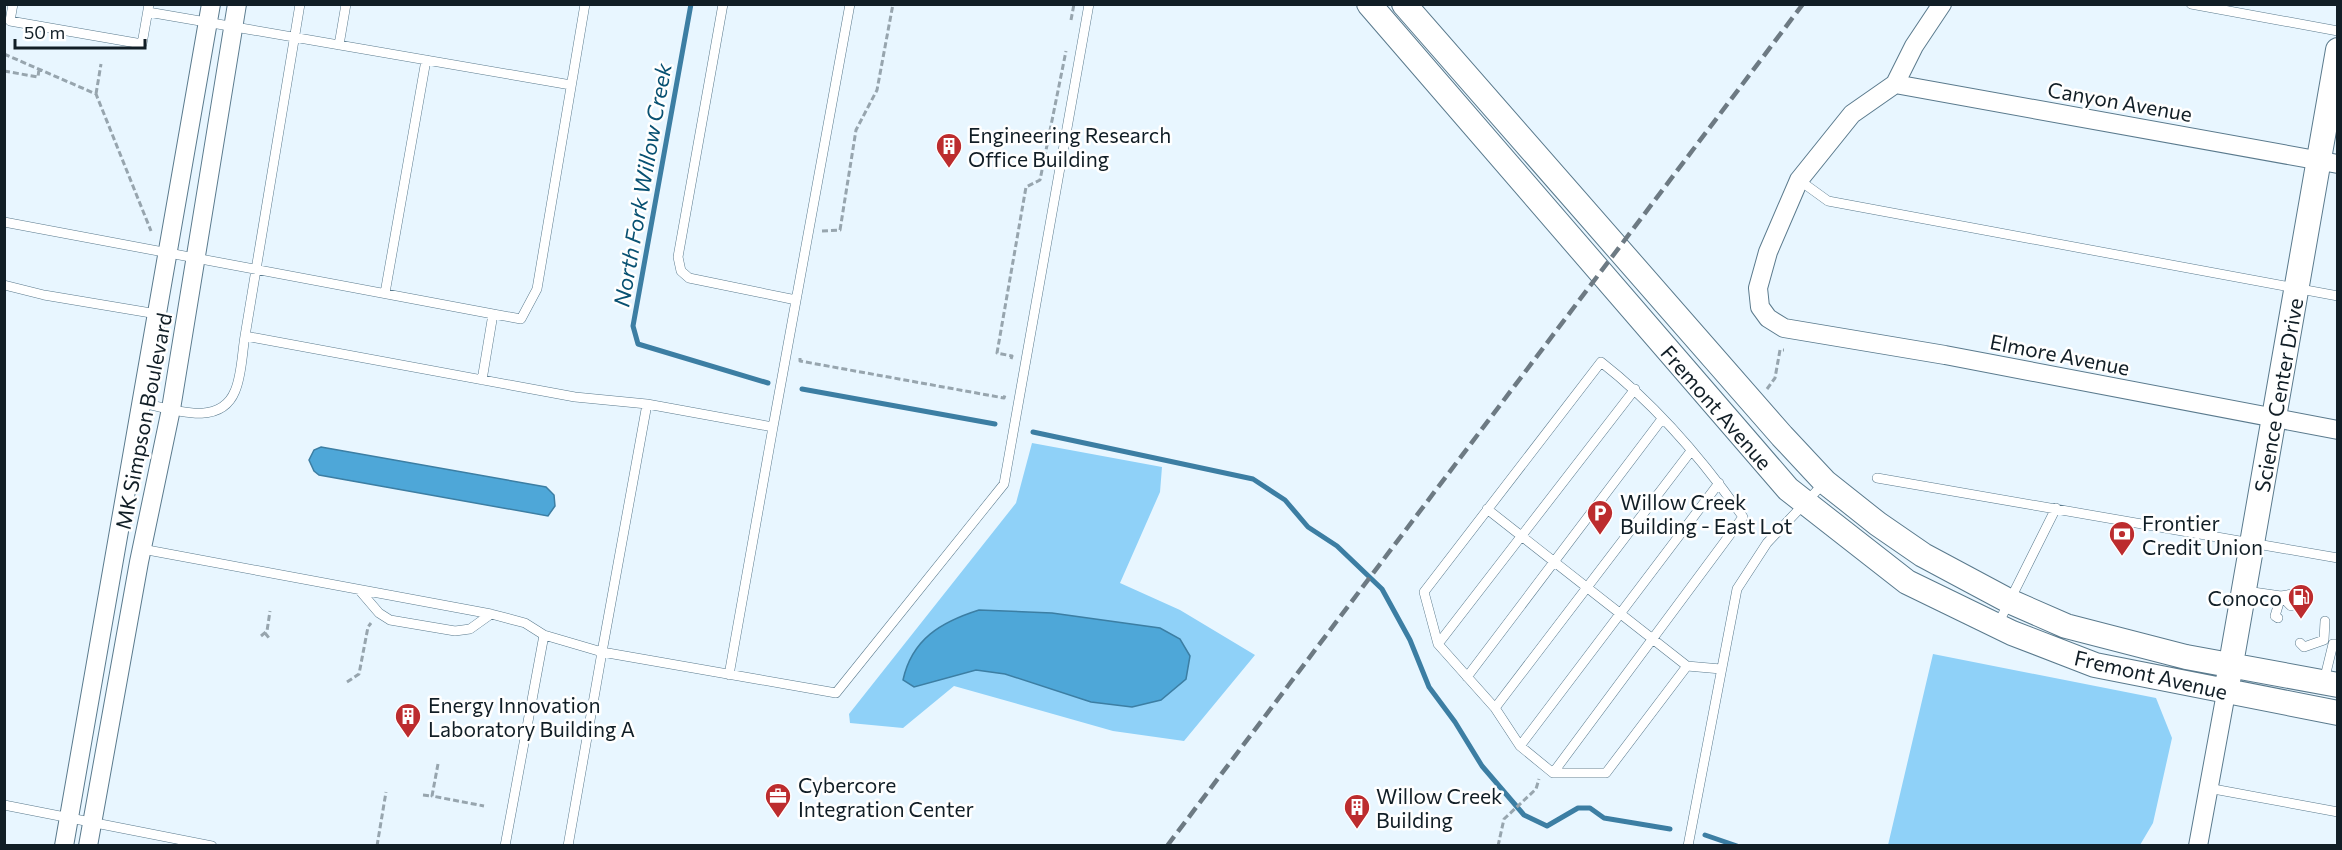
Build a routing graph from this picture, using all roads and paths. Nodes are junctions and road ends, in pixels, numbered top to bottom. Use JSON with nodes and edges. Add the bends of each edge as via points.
{"nodes":[{"id":1,"x":13,"y":4,"type":"edge"},
{"id":2,"x":237,"y":4,"type":"edge"},
{"id":3,"x":300,"y":4,"type":"edge"},
{"id":4,"x":346,"y":4,"type":"edge"},
{"id":5,"x":585,"y":4,"type":"edge"},
{"id":6,"x":723,"y":4,"type":"edge"},
{"id":7,"x":850,"y":4,"type":"edge"},
{"id":8,"x":892,"y":4,"type":"edge"},
{"id":9,"x":1074,"y":4,"type":"edge"},
{"id":10,"x":1089,"y":4,"type":"edge"},
{"id":11,"x":1404,"y":4,"type":"edge"},
{"id":12,"x":1942,"y":4,"type":"edge"},
{"id":13,"x":2192,"y":4,"type":"edge"},
{"id":14,"x":1376,"y":7,"type":"edge"},
{"id":15,"x":148,"y":8,"type":"edge"},
{"id":16,"x":209,"y":13,"type":"edge"},
{"id":17,"x":1070,"y":25,"type":"dead end"},
{"id":18,"x":233,"y":27,"type":"junction"},
{"id":19,"x":2337,"y":31,"type":"edge"},
{"id":20,"x":295,"y":37,"type":"junction"},
{"id":21,"x":1067,"y":42,"type":"dead end"},
{"id":22,"x":339,"y":45,"type":"junction"},
{"id":23,"x":2337,"y":50,"type":"edge"},
{"id":24,"x":4,"y":54,"type":"edge"},
{"id":25,"x":426,"y":60,"type":"junction"},
{"id":26,"x":101,"y":64,"type":"dead end"},
{"id":27,"x":39,"y":69,"type":"junction"},
{"id":28,"x":4,"y":71,"type":"edge"},
{"id":29,"x":1895,"y":84,"type":"junction"},
{"id":30,"x":571,"y":85,"type":"junction"},
{"id":31,"x":96,"y":94,"type":"junction"},
{"id":32,"x":2328,"y":162,"type":"edge"},
{"id":33,"x":1798,"y":180,"type":"junction"},
{"id":34,"x":4,"y":222,"type":"edge"},
{"id":35,"x":151,"y":231,"type":"dead end"},
{"id":36,"x":821,"y":240,"type":"dead end"},
{"id":37,"x":169,"y":252,"type":"junction"},
{"id":38,"x":195,"y":257,"type":"junction"},
{"id":39,"x":256,"y":269,"type":"junction"},
{"id":40,"x":4,"y":285,"type":"edge"},
{"id":41,"x":2296,"y":289,"type":"junction"},
{"id":42,"x":385,"y":293,"type":"junction"},
{"id":43,"x":2337,"y":296,"type":"edge"},
{"id":44,"x":796,"y":300,"type":"junction"},
{"id":45,"x":157,"y":314,"type":"junction"},
{"id":46,"x":493,"y":314,"type":"junction"},
{"id":47,"x":245,"y":336,"type":"junction"},
{"id":48,"x":802,"y":350,"type":"dead end"},
{"id":49,"x":1784,"y":350,"type":"dead end"},
{"id":50,"x":1010,"y":366,"type":"dead end"},
{"id":51,"x":482,"y":380,"type":"junction"},
{"id":52,"x":1006,"y":385,"type":"dead end"},
{"id":53,"x":1635,"y":389,"type":"junction"},
{"id":54,"x":1763,"y":392,"type":"dead end"},
{"id":55,"x":143,"y":403,"type":"junction"},
{"id":56,"x":647,"y":404,"type":"junction"},
{"id":57,"x":171,"y":409,"type":"junction"},
{"id":58,"x":2273,"y":418,"type":"junction"},
{"id":59,"x":1662,"y":419,"type":"junction"},
{"id":60,"x":773,"y":427,"type":"junction"},
{"id":61,"x":2337,"y":430,"type":"edge"},
{"id":62,"x":1691,"y":451,"type":"junction"},
{"id":63,"x":1877,"y":478,"type":"dead end"},
{"id":64,"x":1825,"y":482,"type":"junction"},
{"id":65,"x":1719,"y":483,"type":"junction"},
{"id":66,"x":1806,"y":504,"type":"junction"},
{"id":67,"x":2056,"y":508,"type":"junction"},
{"id":68,"x":1487,"y":509,"type":"junction"},
{"id":69,"x":1521,"y":537,"type":"junction"},
{"id":70,"x":2252,"y":542,"type":"junction"},
{"id":71,"x":142,"y":549,"type":"junction"},
{"id":72,"x":2337,"y":558,"type":"edge"},
{"id":73,"x":1554,"y":562,"type":"junction"},
{"id":74,"x":1587,"y":588,"type":"junction"},
{"id":75,"x":2243,"y":590,"type":"junction"},
{"id":76,"x":361,"y":592,"type":"junction"},
{"id":77,"x":2281,"y":596,"type":"junction"},
{"id":78,"x":2302,"y":597,"type":"dead end"},
{"id":79,"x":2009,"y":601,"type":"junction"},
{"id":80,"x":2291,"y":606,"type":"dead end"},
{"id":81,"x":270,"y":611,"type":"dead end"},
{"id":82,"x":491,"y":614,"type":"junction"},
{"id":83,"x":1620,"y":614,"type":"junction"},
{"id":84,"x":2278,"y":618,"type":"dead end"},
{"id":85,"x":373,"y":621,"type":"dead end"},
{"id":86,"x":2325,"y":621,"type":"dead end"},
{"id":87,"x":1997,"y":626,"type":"junction"},
{"id":88,"x":2314,"y":631,"type":"dead end"},
{"id":89,"x":544,"y":635,"type":"junction"},
{"id":90,"x":269,"y":638,"type":"dead end"},
{"id":91,"x":1652,"y":639,"type":"junction"},
{"id":92,"x":2324,"y":640,"type":"junction"},
{"id":93,"x":1438,"y":644,"type":"junction"},
{"id":94,"x":2300,"y":644,"type":"dead end"},
{"id":95,"x":2335,"y":644,"type":"edge"},
{"id":96,"x":602,"y":652,"type":"junction"},
{"id":97,"x":2230,"y":665,"type":"junction"},
{"id":98,"x":1687,"y":666,"type":"junction"},
{"id":99,"x":1721,"y":669,"type":"junction"},
{"id":100,"x":729,"y":675,"type":"junction"},
{"id":101,"x":1467,"y":677,"type":"junction"},
{"id":102,"x":347,"y":682,"type":"dead end"},
{"id":103,"x":2331,"y":684,"type":"edge"},
{"id":104,"x":2226,"y":693,"type":"junction"},
{"id":105,"x":1495,"y":708,"type":"junction"},
{"id":106,"x":2337,"y":713,"type":"edge"},
{"id":107,"x":1520,"y":746,"type":"junction"},
{"id":108,"x":438,"y":764,"type":"dead end"},
{"id":109,"x":1553,"y":773,"type":"junction"},
{"id":110,"x":1540,"y":777,"type":"dead end"},
{"id":111,"x":2208,"y":789,"type":"junction"},
{"id":112,"x":386,"y":792,"type":"dead end"},
{"id":113,"x":423,"y":795,"type":"dead end"},
{"id":114,"x":432,"y":796,"type":"junction"},
{"id":115,"x":4,"y":805,"type":"edge"},
{"id":116,"x":484,"y":806,"type":"dead end"},
{"id":117,"x":2337,"y":812,"type":"edge"},
{"id":118,"x":69,"y":816,"type":"junction"},
{"id":119,"x":92,"y":824,"type":"junction"},
{"id":120,"x":63,"y":846,"type":"edge"},
{"id":121,"x":88,"y":846,"type":"edge"},
{"id":122,"x":212,"y":846,"type":"edge"},
{"id":123,"x":377,"y":846,"type":"edge"},
{"id":124,"x":505,"y":846,"type":"edge"},
{"id":125,"x":568,"y":846,"type":"edge"},
{"id":126,"x":1498,"y":846,"type":"edge"},
{"id":127,"x":1688,"y":846,"type":"edge"},
{"id":128,"x":2198,"y":846,"type":"edge"}],
"edges":[{"from":1,"to":15,"type":"lane","via":[[10,21],[142,44]]},
{"from":2,"to":18,"type":"street","name":"MK Simpson Boulevard"},
{"from":3,"to":20,"type":"lane"},
{"from":4,"to":22,"type":"lane"},
{"from":5,"to":30,"type":"lane"},
{"from":6,"to":44,"type":"lane","via":[[678,257],[681,271],[689,278]]},
{"from":7,"to":44,"type":"lane"},
{"from":8,"to":36,"type":"path","via":[[877,90],[856,130],[840,230],[823,230]]},
{"from":9,"to":17,"type":"path"},
{"from":10,"to":100,"type":"lane","via":[[1004,484],[836,693]]},
{"from":11,"to":64,"type":"street","name":"Fremont Avenue"},
{"from":12,"to":29,"type":"street"},
{"from":13,"to":19,"type":"lane"},
{"from":14,"to":66,"type":"street","name":"Fremont Avenue","via":[[1788,489]]},
{"from":15,"to":16,"type":"lane"},
{"from":16,"to":18,"type":"lane"},
{"from":16,"to":37,"type":"street","name":"MK Simpson Boulevard"},
{"from":18,"to":20,"type":"lane"},
{"from":18,"to":38,"type":"street","name":"MK Simpson Boulevard"},
{"from":20,"to":22,"type":"lane"},
{"from":20,"to":39,"type":"lane"},
{"from":21,"to":50,"type":"path","via":[[1040,180],[1026,187],[1024,198],[997,353],[1012,356]]},
{"from":22,"to":25,"type":"lane"},
{"from":23,"to":32,"type":"street","name":"Science Center Drive"},
{"from":24,"to":27,"type":"path"},
{"from":25,"to":30,"type":"lane"},
{"from":25,"to":42,"type":"lane"},
{"from":26,"to":31,"type":"path"},
{"from":27,"to":28,"type":"path","via":[[38,77]]},
{"from":27,"to":31,"type":"path"},
{"from":29,"to":32,"type":"street","name":"Canyon Avenue"},
{"from":29,"to":33,"type":"street","via":[[1852,114]]},
{"from":30,"to":46,"type":"lane","via":[[537,289],[521,319]]},
{"from":31,"to":35,"type":"path"},
{"from":32,"to":41,"type":"street","name":"Science Center Drive"},
{"from":33,"to":41,"type":"lane","via":[[1828,201]]},
{"from":33,"to":58,"type":"street","name":"Elmore Avenue","via":[[1768,252],[1758,288],[1760,307],[1784,328]]},
{"from":34,"to":37,"type":"lane"},
{"from":37,"to":38,"type":"lane"},
{"from":37,"to":45,"type":"street","name":"MK Simpson Boulevard"},
{"from":38,"to":39,"type":"lane"},
{"from":38,"to":57,"type":"street","name":"MK Simpson Boulevard"},
{"from":39,"to":42,"type":"lane"},
{"from":39,"to":47,"type":"lane"},
{"from":40,"to":45,"type":"lane"},
{"from":41,"to":43,"type":"lane"},
{"from":41,"to":58,"type":"street","name":"Science Center Drive"},
{"from":42,"to":46,"type":"lane"},
{"from":44,"to":60,"type":"lane"},
{"from":45,"to":55,"type":"street","name":"MK Simpson Boulevard"},
{"from":46,"to":51,"type":"lane"},
{"from":47,"to":51,"type":"lane"},
{"from":47,"to":57,"type":"lane","via":[[235,391],[226,406],[208,415]]},
{"from":48,"to":52,"type":"path","via":[[800,361],[1004,398]]},
{"from":49,"to":54,"type":"path","via":[[1780,350],[1775,378]]},
{"from":51,"to":56,"type":"lane","via":[[575,397]]},
{"from":53,"to":59,"type":"lane"},
{"from":53,"to":68,"type":"lane","via":[[1601,362]]},
{"from":53,"to":69,"type":"lane"},
{"from":55,"to":57,"type":"lane"},
{"from":55,"to":118,"type":"street","name":"MK Simpson Boulevard"},
{"from":56,"to":60,"type":"lane"},
{"from":56,"to":96,"type":"lane"},
{"from":57,"to":71,"type":"street","name":"MK Simpson Boulevard"},
{"from":58,"to":61,"type":"street","name":"Elmore Avenue"},
{"from":58,"to":70,"type":"street","name":"Science Center Drive"},
{"from":59,"to":62,"type":"lane"},
{"from":59,"to":73,"type":"lane"},
{"from":60,"to":100,"type":"lane"},
{"from":62,"to":65,"type":"lane"},
{"from":62,"to":74,"type":"lane"},
{"from":63,"to":67,"type":"lane"},
{"from":64,"to":66,"type":"lane"},
{"from":64,"to":79,"type":"street","name":"Fremont Avenue","via":[[1923,555]]},
{"from":65,"to":83,"type":"lane"},
{"from":65,"to":91,"type":"lane","via":[[1743,517]]},
{"from":66,"to":87,"type":"street","name":"Fremont Avenue","via":[[1907,582]]},
{"from":66,"to":99,"type":"lane","via":[[1767,543],[1737,589]]},
{"from":67,"to":70,"type":"lane"},
{"from":67,"to":79,"type":"lane"},
{"from":68,"to":69,"type":"lane"},
{"from":68,"to":93,"type":"lane","via":[[1424,592]]},
{"from":69,"to":73,"type":"lane"},
{"from":69,"to":93,"type":"lane"},
{"from":70,"to":72,"type":"lane"},
{"from":70,"to":75,"type":"street","name":"Science Center Drive"},
{"from":71,"to":76,"type":"lane"},
{"from":71,"to":119,"type":"street","name":"MK Simpson Boulevard"},
{"from":73,"to":74,"type":"lane"},
{"from":73,"to":101,"type":"lane"},
{"from":74,"to":83,"type":"lane"},
{"from":74,"to":105,"type":"lane"},
{"from":75,"to":77,"type":"lane"},
{"from":75,"to":97,"type":"street","name":"Science Center Drive"},
{"from":76,"to":82,"type":"lane"},
{"from":76,"to":82,"type":"lane","via":[[390,620],[455,631],[470,628]]},
{"from":77,"to":78,"type":"lane","via":[[2298,592]]},
{"from":77,"to":80,"type":"lane"},
{"from":77,"to":84,"type":"lane","via":[[2275,616]]},
{"from":79,"to":87,"type":"lane"},
{"from":79,"to":97,"type":"street","name":"Fremont Avenue","via":[[2066,626]]},
{"from":81,"to":90,"type":"path","via":[[263,634]]},
{"from":82,"to":89,"type":"lane","via":[[525,623]]},
{"from":83,"to":91,"type":"lane"},
{"from":83,"to":107,"type":"lane"},
{"from":85,"to":102,"type":"path","via":[[368,627],[359,674]]},
{"from":86,"to":92,"type":"lane"},
{"from":87,"to":104,"type":"street","name":"Fremont Avenue","via":[[2095,665]]},
{"from":88,"to":92,"type":"lane"},
{"from":89,"to":96,"type":"lane"},
{"from":89,"to":124,"type":"lane"},
{"from":91,"to":98,"type":"lane"},
{"from":91,"to":109,"type":"lane"},
{"from":92,"to":94,"type":"lane","via":[[2304,647]]},
{"from":92,"to":95,"type":"lane"},
{"from":93,"to":101,"type":"lane"},
{"from":95,"to":103,"type":"lane"},
{"from":96,"to":100,"type":"lane"},
{"from":96,"to":125,"type":"lane"},
{"from":97,"to":103,"type":"street","name":"Fremont Avenue"},
{"from":97,"to":104,"type":"street","name":"Science Center Drive"},
{"from":98,"to":99,"type":"lane"},
{"from":98,"to":109,"type":"lane","via":[[1606,773]]},
{"from":99,"to":127,"type":"lane"},
{"from":101,"to":105,"type":"lane"},
{"from":104,"to":106,"type":"street","name":"Fremont Avenue"},
{"from":104,"to":111,"type":"street","name":"Science Center Drive"},
{"from":105,"to":107,"type":"lane"},
{"from":107,"to":109,"type":"lane"},
{"from":108,"to":114,"type":"path"},
{"from":110,"to":126,"type":"path","via":[[1536,789],[1503,821]]},
{"from":111,"to":117,"type":"lane"},
{"from":111,"to":128,"type":"street","name":"Science Center Drive"},
{"from":112,"to":123,"type":"path"},
{"from":113,"to":114,"type":"path"},
{"from":114,"to":116,"type":"path"},
{"from":115,"to":118,"type":"lane"},
{"from":118,"to":119,"type":"lane"},
{"from":118,"to":120,"type":"street","name":"MK Simpson Boulevard"},
{"from":119,"to":121,"type":"street","name":"MK Simpson Boulevard"},
{"from":119,"to":122,"type":"lane"}]}
